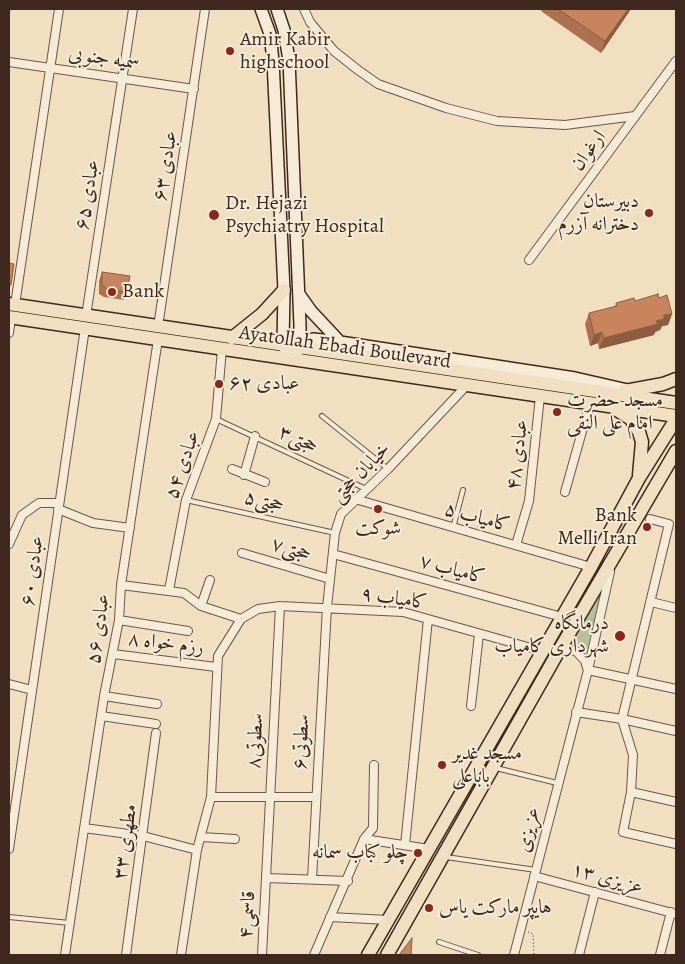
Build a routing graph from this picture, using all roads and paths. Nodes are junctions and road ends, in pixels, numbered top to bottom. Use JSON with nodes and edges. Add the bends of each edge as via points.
{"nodes":[{"id":1,"x":59,"y":9,"type":"edge"},
{"id":2,"x":132,"y":9,"type":"edge"},
{"id":3,"x":205,"y":9,"type":"edge"},
{"id":4,"x":261,"y":9,"type":"edge"},
{"id":5,"x":278,"y":9,"type":"edge"},
{"id":6,"x":304,"y":9,"type":"edge"},
{"id":7,"x":676,"y":61,"type":"edge"},
{"id":8,"x":9,"y":62,"type":"edge"},
{"id":9,"x":50,"y":68,"type":"junction"},
{"id":10,"x":122,"y":78,"type":"junction"},
{"id":11,"x":194,"y":89,"type":"junction"},
{"id":12,"x":635,"y":116,"type":"junction"},
{"id":13,"x":529,"y":260,"type":"dead end"},
{"id":14,"x":284,"y":290,"type":"junction"},
{"id":15,"x":299,"y":294,"type":"junction"},
{"id":16,"x":11,"y":311,"type":"edge"},
{"id":17,"x":85,"y":322,"type":"junction"},
{"id":18,"x":9,"y":333,"type":"edge"},
{"id":19,"x":158,"y":333,"type":"junction"},
{"id":20,"x":232,"y":338,"type":"junction"},
{"id":21,"x":340,"y":342,"type":"junction"},
{"id":22,"x":284,"y":344,"type":"junction"},
{"id":23,"x":300,"y":347,"type":"junction"},
{"id":24,"x":222,"y":349,"type":"junction"},
{"id":25,"x":290,"y":360,"type":"junction"},
{"id":26,"x":676,"y":379,"type":"edge"},
{"id":27,"x":467,"y":385,"type":"junction"},
{"id":28,"x":597,"y":391,"type":"junction"},
{"id":29,"x":628,"y":391,"type":"junction"},
{"id":30,"x":540,"y":396,"type":"junction"},
{"id":31,"x":676,"y":402,"type":"edge"},
{"id":32,"x":590,"y":403,"type":"junction"},
{"id":33,"x":611,"y":406,"type":"junction"},
{"id":34,"x":322,"y":416,"type":"dead end"},
{"id":35,"x":676,"y":418,"type":"edge"},
{"id":36,"x":216,"y":419,"type":"junction"},
{"id":37,"x":255,"y":436,"type":"junction"},
{"id":38,"x":676,"y":451,"type":"edge"},
{"id":39,"x":232,"y":469,"type":"dead end"},
{"id":40,"x":388,"y":469,"type":"junction"},
{"id":41,"x":244,"y":475,"type":"junction"},
{"id":42,"x":639,"y":478,"type":"junction"},
{"id":43,"x":265,"y":482,"type":"dead end"},
{"id":44,"x":366,"y":489,"type":"junction"},
{"id":45,"x":463,"y":490,"type":"dead end"},
{"id":46,"x":565,"y":492,"type":"dead end"},
{"id":47,"x":186,"y":500,"type":"junction"},
{"id":48,"x":355,"y":500,"type":"junction"},
{"id":49,"x":58,"y":506,"type":"junction"},
{"id":50,"x":650,"y":519,"type":"dead end"},
{"id":51,"x":130,"y":528,"type":"junction"},
{"id":52,"x":453,"y":528,"type":"junction"},
{"id":53,"x":667,"y":531,"type":"junction"},
{"id":54,"x":676,"y":532,"type":"edge"},
{"id":55,"x":335,"y":533,"type":"junction"},
{"id":56,"x":9,"y":544,"type":"edge"},
{"id":57,"x":516,"y":545,"type":"junction"},
{"id":58,"x":242,"y":552,"type":"dead end"},
{"id":59,"x":333,"y":554,"type":"junction"},
{"id":60,"x":612,"y":559,"type":"junction"},
{"id":61,"x":591,"y":567,"type":"junction"},
{"id":62,"x":330,"y":579,"type":"junction"},
{"id":63,"x":210,"y":580,"type":"dead end"},
{"id":64,"x":121,"y":584,"type":"junction"},
{"id":65,"x":168,"y":590,"type":"junction"},
{"id":66,"x":651,"y":602,"type":"junction"},
{"id":67,"x":201,"y":606,"type":"junction"},
{"id":68,"x":280,"y":606,"type":"junction"},
{"id":69,"x":326,"y":607,"type":"junction"},
{"id":70,"x":676,"y":608,"type":"edge"},
{"id":71,"x":562,"y":617,"type":"junction"},
{"id":72,"x":241,"y":618,"type":"junction"},
{"id":73,"x":428,"y":619,"type":"junction"},
{"id":74,"x":119,"y":620,"type":"junction"},
{"id":75,"x":188,"y":630,"type":"dead end"},
{"id":76,"x":479,"y":634,"type":"junction"},
{"id":77,"x":542,"y":650,"type":"junction"},
{"id":78,"x":113,"y":654,"type":"junction"},
{"id":79,"x":557,"y":654,"type":"junction"},
{"id":80,"x":216,"y":667,"type":"junction"},
{"id":81,"x":588,"y":670,"type":"junction"},
{"id":82,"x":631,"y":679,"type":"junction"},
{"id":83,"x":9,"y":684,"type":"edge"},
{"id":84,"x":676,"y":689,"type":"edge"},
{"id":85,"x":32,"y":690,"type":"junction"},
{"id":86,"x":104,"y":696,"type":"junction"},
{"id":87,"x":157,"y":704,"type":"dead end"},
{"id":88,"x":471,"y":706,"type":"dead end"},
{"id":89,"x":576,"y":712,"type":"junction"},
{"id":90,"x":101,"y":716,"type":"junction"},
{"id":91,"x":622,"y":718,"type":"junction"},
{"id":92,"x":156,"y":724,"type":"dead end"},
{"id":93,"x":676,"y":731,"type":"edge"},
{"id":94,"x":156,"y":733,"type":"dead end"},
{"id":95,"x":374,"y":765,"type":"dead end"},
{"id":96,"x":494,"y":767,"type":"junction"},
{"id":97,"x":557,"y":783,"type":"junction"},
{"id":98,"x":631,"y":792,"type":"junction"},
{"id":99,"x":211,"y":797,"type":"junction"},
{"id":100,"x":269,"y":797,"type":"junction"},
{"id":101,"x":315,"y":797,"type":"junction"},
{"id":102,"x":676,"y":802,"type":"edge"},
{"id":103,"x":84,"y":828,"type":"junction"},
{"id":104,"x":143,"y":836,"type":"junction"},
{"id":105,"x":201,"y":837,"type":"junction"},
{"id":106,"x":235,"y":839,"type":"dead end"},
{"id":107,"x":364,"y":839,"type":"junction"},
{"id":108,"x":676,"y":844,"type":"edge"},
{"id":109,"x":405,"y":845,"type":"junction"},
{"id":110,"x":9,"y":849,"type":"edge"},
{"id":111,"x":429,"y":849,"type":"junction"},
{"id":112,"x":197,"y":850,"type":"junction"},
{"id":113,"x":444,"y":857,"type":"junction"},
{"id":114,"x":535,"y":873,"type":"junction"},
{"id":115,"x":267,"y":878,"type":"junction"},
{"id":116,"x":312,"y":879,"type":"junction"},
{"id":117,"x":348,"y":881,"type":"junction"},
{"id":118,"x":595,"y":892,"type":"junction"},
{"id":119,"x":674,"y":913,"type":"edge"},
{"id":120,"x":9,"y":917,"type":"edge"},
{"id":121,"x":330,"y":917,"type":"junction"},
{"id":122,"x":388,"y":920,"type":"junction"},
{"id":123,"x":70,"y":923,"type":"junction"},
{"id":124,"x":520,"y":929,"type":"junction"},
{"id":125,"x":439,"y":942,"type":"dead end"},
{"id":126,"x":65,"y":955,"type":"edge"},
{"id":127,"x":126,"y":955,"type":"edge"},
{"id":128,"x":181,"y":955,"type":"edge"},
{"id":129,"x":262,"y":955,"type":"edge"},
{"id":130,"x":314,"y":955,"type":"edge"},
{"id":131,"x":368,"y":955,"type":"edge"},
{"id":132,"x":387,"y":955,"type":"edge"},
{"id":133,"x":478,"y":955,"type":"edge"},
{"id":134,"x":514,"y":955,"type":"edge"},
{"id":135,"x":534,"y":955,"type":"edge"},
{"id":136,"x":579,"y":955,"type":"edge"},
{"id":137,"x":660,"y":955,"type":"edge"}],
"edges":[{"from":1,"to":9,"type":"street"},
{"from":2,"to":10,"type":"street","name":"عبادی ۶۵"},
{"from":3,"to":11,"type":"street","name":"عبادی ۶۳"},
{"from":4,"to":14,"type":"main road","via":[[270,34],[274,61]]},
{"from":5,"to":15,"type":"main road","via":[[289,60]]},
{"from":6,"to":12,"type":"street","via":[[310,22],[334,51],[378,84],[446,108],[497,121],[565,125]]},
{"from":7,"to":12,"type":"street","name":"ارغوان"},
{"from":8,"to":9,"type":"street","name":"سمیه جنوبی"},
{"from":9,"to":10,"type":"street","name":"سمیه جنوبی"},
{"from":9,"to":16,"type":"street"},
{"from":10,"to":11,"type":"street","name":"سمیه جنوبی"},
{"from":10,"to":17,"type":"street","name":"عبادی ۶۵"},
{"from":11,"to":19,"type":"street","name":"عبادی ۶۳"},
{"from":12,"to":13,"type":"street","name":"ارغوان"},
{"from":14,"to":20,"type":"main road","via":[[262,314]]},
{"from":14,"to":22,"type":"main road"},
{"from":15,"to":21,"type":"main road"},
{"from":15,"to":23,"type":"main road"},
{"from":16,"to":17,"type":"main road","name":"Ayatollah Ebadi Boulevard"},
{"from":16,"to":18,"type":"street"},
{"from":17,"to":19,"type":"main road","name":"Ayatollah Ebadi Boulevard"},
{"from":17,"to":49,"type":"street","name":"عبادی ۶۰"},
{"from":19,"to":20,"type":"main road","name":"Ayatollah Ebadi Boulevard"},
{"from":19,"to":24,"type":"main road","name":"Ayatollah Ebadi Boulevard"},
{"from":19,"to":51,"type":"street","name":"عبادی ۵۶"},
{"from":20,"to":22,"type":"main road","name":"Ayatollah Ebadi Boulevard"},
{"from":21,"to":23,"type":"main road","name":"Ayatollah Ebadi Boulevard","via":[[313,339]]},
{"from":21,"to":29,"type":"main road","name":"Ayatollah Ebadi Boulevard","via":[[575,378]]},
{"from":22,"to":23,"type":"main road","name":"Ayatollah Ebadi Boulevard"},
{"from":22,"to":25,"type":"main road"},
{"from":23,"to":25,"type":"main road"},
{"from":23,"to":28,"type":"main road","name":"Ayatollah Ebadi Boulevard"},
{"from":24,"to":25,"type":"main road","name":"Ayatollah Ebadi Boulevard"},
{"from":24,"to":36,"type":"street","name":"عبادی ۵۴"},
{"from":25,"to":27,"type":"main road","name":"Ayatollah Ebadi Boulevard"},
{"from":26,"to":29,"type":"main road"},
{"from":27,"to":30,"type":"main road","name":"Ayatollah Ebadi Boulevard"},
{"from":27,"to":40,"type":"street","name":"خیابان حجتی"},
{"from":28,"to":29,"type":"main road"},
{"from":28,"to":31,"type":"main road","name":"Ayatollah Ebadi Boulevard"},
{"from":29,"to":31,"type":"main road","name":"Ayatollah Ebadi Boulevard"},
{"from":30,"to":32,"type":"main road","name":"Ayatollah Ebadi Boulevard"},
{"from":30,"to":57,"type":"street","name":"عبادی ۴۸","via":[[529,502]]},
{"from":32,"to":33,"type":"main road","name":"Ayatollah Ebadi Boulevard"},
{"from":32,"to":46,"type":"street"},
{"from":33,"to":35,"type":"main road","name":"Ayatollah Ebadi Boulevard"},
{"from":33,"to":42,"type":"main road","via":[[631,419],[640,432]]},
{"from":34,"to":40,"type":"lane"},
{"from":35,"to":42,"type":"main road"},
{"from":36,"to":37,"type":"lane","name":"حجتی۳"},
{"from":36,"to":47,"type":"street","name":"عبادی ۵۴"},
{"from":37,"to":41,"type":"street"},
{"from":37,"to":44,"type":"lane","name":"حجتی۳"},
{"from":38,"to":60,"type":"main road"},
{"from":39,"to":41,"type":"street"},
{"from":40,"to":44,"type":"street","name":"خیابان حجتی"},
{"from":41,"to":43,"type":"street"},
{"from":42,"to":61,"type":"main road"},
{"from":44,"to":48,"type":"street","name":"خیابان حجتی"},
{"from":45,"to":52,"type":"lane"},
{"from":47,"to":55,"type":"lane","name":"حجتی۵"},
{"from":47,"to":65,"type":"street","name":"عبادی ۵۴"},
{"from":48,"to":52,"type":"street","name":"کامیاب ۵"},
{"from":48,"to":55,"type":"street","name":"خیابان حجتی","via":[[341,514]]},
{"from":49,"to":51,"type":"street","via":[[93,523]]},
{"from":49,"to":56,"type":"street","via":[[40,503],[22,515]]},
{"from":49,"to":85,"type":"street","name":"عبادی ۶۰"},
{"from":50,"to":53,"type":"street","via":[[669,524]]},
{"from":51,"to":64,"type":"street","name":"عبادی ۵۶"},
{"from":52,"to":57,"type":"street","name":"کامیاب ۵"},
{"from":53,"to":54,"type":"street"},
{"from":53,"to":66,"type":"street"},
{"from":55,"to":59,"type":"street","name":"خیابان حجتی"},
{"from":57,"to":61,"type":"street","name":"کامیاب ۵"},
{"from":58,"to":62,"type":"street","name":"حجتی۷"},
{"from":59,"to":62,"type":"street","name":"خیابان حجتی"},
{"from":59,"to":71,"type":"street","name":"کامیاب ۷"},
{"from":60,"to":79,"type":"main road"},
{"from":60,"to":81,"type":"street","name":"عزیزی"},
{"from":61,"to":71,"type":"main road"},
{"from":62,"to":69,"type":"street","name":"خیابان حجتی"},
{"from":63,"to":67,"type":"street"},
{"from":64,"to":65,"type":"street"},
{"from":64,"to":74,"type":"street","name":"عبادی ۵۶"},
{"from":65,"to":67,"type":"street","via":[[184,593]]},
{"from":66,"to":70,"type":"street"},
{"from":66,"to":82,"type":"street"},
{"from":67,"to":72,"type":"street"},
{"from":68,"to":69,"type":"street","name":"کامیاب ۹"},
{"from":68,"to":72,"type":"street","name":"کامیاب ۹","via":[[258,609]]},
{"from":68,"to":100,"type":"street","name":"سطوتی۸"},
{"from":69,"to":73,"type":"street","name":"کامیاب ۹","via":[[403,612]]},
{"from":69,"to":101,"type":"street","name":"سطوتی۶"},
{"from":71,"to":77,"type":"main road"},
{"from":72,"to":80,"type":"street","via":[[218,656]]},
{"from":73,"to":76,"type":"street","name":"کامیاب ۹"},
{"from":73,"to":109,"type":"street"},
{"from":74,"to":75,"type":"street"},
{"from":74,"to":78,"type":"street","name":"عبادی ۵۶"},
{"from":76,"to":77,"type":"street","name":"کامیاب ۹"},
{"from":76,"to":88,"type":"street"},
{"from":77,"to":111,"type":"main road"},
{"from":78,"to":80,"type":"street","name":"رزم خواه ۸"},
{"from":78,"to":86,"type":"street","name":"عبادی ۵۶"},
{"from":79,"to":81,"type":"street","via":[[566,649],[576,651]]},
{"from":79,"to":96,"type":"main road"},
{"from":80,"to":99,"type":"street"},
{"from":81,"to":82,"type":"street"},
{"from":81,"to":89,"type":"street","name":"عزیزی"},
{"from":82,"to":84,"type":"street"},
{"from":82,"to":91,"type":"street"},
{"from":83,"to":85,"type":"street"},
{"from":85,"to":110,"type":"street","name":"عبادی ۶۰"},
{"from":86,"to":87,"type":"street"},
{"from":86,"to":90,"type":"street","name":"عبادی ۵۶"},
{"from":89,"to":91,"type":"street"},
{"from":89,"to":97,"type":"street","name":"عزیزی"},
{"from":90,"to":92,"type":"street"},
{"from":90,"to":103,"type":"street","name":"عبادی ۵۶"},
{"from":91,"to":93,"type":"street"},
{"from":91,"to":98,"type":"street","via":[[633,755]]},
{"from":94,"to":104,"type":"street","name":"مطهری ۳۳"},
{"from":95,"to":107,"type":"street","via":[[373,828]]},
{"from":96,"to":97,"type":"lane"},
{"from":96,"to":113,"type":"main road"},
{"from":97,"to":114,"type":"street","name":"عزیزی"},
{"from":98,"to":102,"type":"street"},
{"from":98,"to":108,"type":"street","via":[[623,832]]},
{"from":99,"to":100,"type":"street"},
{"from":99,"to":105,"type":"street"},
{"from":100,"to":101,"type":"street"},
{"from":100,"to":115,"type":"street","name":"سطوتی۸"},
{"from":101,"to":116,"type":"street","name":"سطوتی۶"},
{"from":103,"to":104,"type":"street"},
{"from":103,"to":123,"type":"street","name":"عبادی ۵۶"},
{"from":104,"to":112,"type":"street"},
{"from":104,"to":127,"type":"street","name":"مطهری ۳۳"},
{"from":105,"to":106,"type":"street"},
{"from":105,"to":112,"type":"street"},
{"from":107,"to":109,"type":"street"},
{"from":107,"to":117,"type":"street"},
{"from":109,"to":111,"type":"street"},
{"from":111,"to":122,"type":"main road"},
{"from":112,"to":128,"type":"street"},
{"from":113,"to":114,"type":"lane"},
{"from":113,"to":132,"type":"main road"},
{"from":114,"to":118,"type":"street","name":"عزیزی ۱۳"},
{"from":114,"to":124,"type":"street","name":"عزیزی"},
{"from":115,"to":116,"type":"street"},
{"from":115,"to":129,"type":"street","name":"قاسمی۴"},
{"from":116,"to":117,"type":"street"},
{"from":117,"to":121,"type":"street"},
{"from":118,"to":119,"type":"street","name":"عزیزی ۱۳"},
{"from":118,"to":136,"type":"street"},
{"from":119,"to":137,"type":"street"},
{"from":120,"to":123,"type":"lane"},
{"from":121,"to":122,"type":"street"},
{"from":121,"to":130,"type":"street"},
{"from":122,"to":131,"type":"main road"},
{"from":123,"to":126,"type":"street","name":"عبادی ۵۶"},
{"from":124,"to":134,"type":"street","name":"عزیزی"},
{"from":124,"to":135,"type":"path","via":[[533,934]]},
{"from":125,"to":133,"type":"lane"}]}
